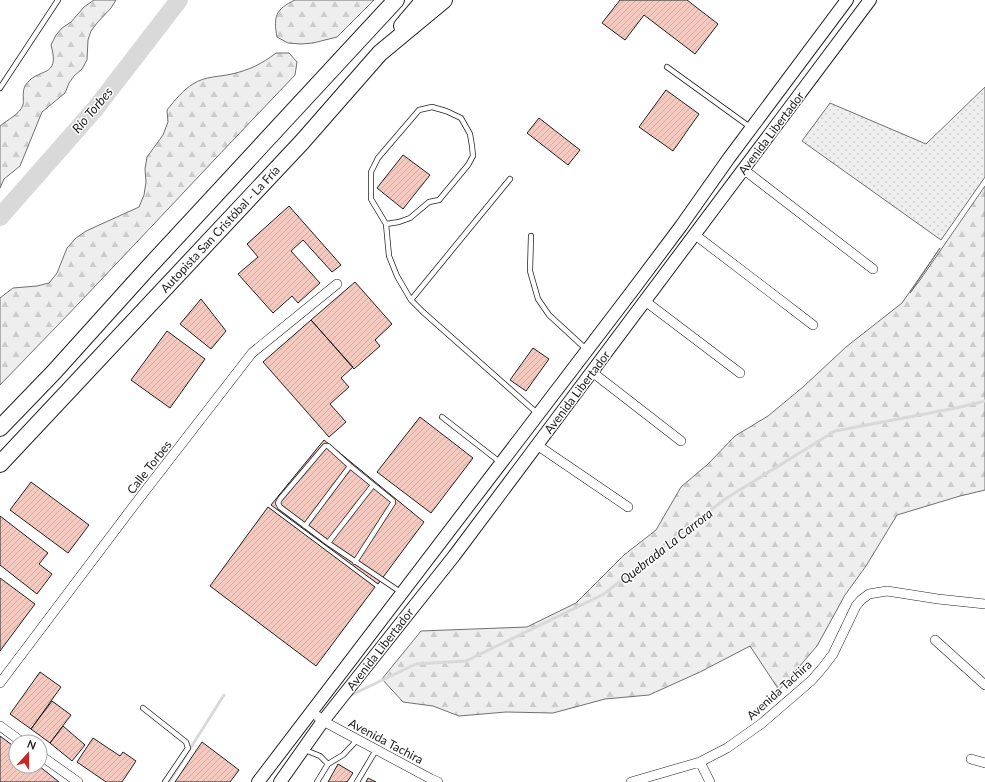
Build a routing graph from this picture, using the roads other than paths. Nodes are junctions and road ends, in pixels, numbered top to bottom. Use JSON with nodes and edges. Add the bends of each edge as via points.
{"nodes":[{"id":1,"x":58,"y":0,"type":"edge"},
{"id":2,"x":396,"y":0,"type":"edge"},
{"id":3,"x":424,"y":0,"type":"edge"},
{"id":4,"x":444,"y":0,"type":"edge"},
{"id":5,"x":847,"y":0,"type":"edge"},
{"id":6,"x":870,"y":0,"type":"edge"},
{"id":7,"x":380,"y":53,"type":"junction"},
{"id":8,"x":667,"y":67,"type":"dead end"},
{"id":9,"x":0,"y":88,"type":"edge"},
{"id":10,"x":751,"y":128,"type":"junction"},
{"id":11,"x":743,"y":169,"type":"junction"},
{"id":12,"x":510,"y":180,"type":"dead end"},
{"id":13,"x":386,"y":224,"type":"junction"},
{"id":14,"x":694,"y":234,"type":"junction"},
{"id":15,"x":531,"y":236,"type":"dead end"},
{"id":16,"x":873,"y":269,"type":"dead end"},
{"id":17,"x":337,"y":284,"type":"dead end"},
{"id":18,"x":411,"y":300,"type":"junction"},
{"id":19,"x":645,"y":301,"type":"junction"},
{"id":20,"x":813,"y":325,"type":"dead end"},
{"id":21,"x":587,"y":350,"type":"junction"},
{"id":22,"x":592,"y":372,"type":"junction"},
{"id":23,"x":740,"y":373,"type":"dead end"},
{"id":24,"x":538,"y":414,"type":"junction"},
{"id":25,"x":442,"y":417,"type":"dead end"},
{"id":26,"x":0,"y":428,"type":"edge"},
{"id":27,"x":681,"y":441,"type":"dead end"},
{"id":28,"x":537,"y":445,"type":"junction"},
{"id":29,"x":501,"y":463,"type":"junction"},
{"id":30,"x":0,"y":464,"type":"edge"},
{"id":31,"x":350,"y":466,"type":"junction"},
{"id":32,"x":373,"y":485,"type":"junction"},
{"id":33,"x":628,"y":507,"type":"dead end"},
{"id":34,"x":305,"y":526,"type":"junction"},
{"id":35,"x":328,"y":544,"type":"junction"},
{"id":36,"x":355,"y":562,"type":"junction"},
{"id":37,"x":402,"y":593,"type":"junction"},
{"id":38,"x":985,"y":604,"type":"edge"},
{"id":39,"x":935,"y":640,"type":"dead end"},
{"id":40,"x":0,"y":683,"type":"edge"},
{"id":41,"x":985,"y":685,"type":"edge"},
{"id":42,"x":143,"y":708,"type":"dead end"},
{"id":43,"x":311,"y":711,"type":"junction"},
{"id":44,"x":323,"y":721,"type":"junction"},
{"id":45,"x":0,"y":726,"type":"edge"},
{"id":46,"x":11,"y":734,"type":"edge"},
{"id":47,"x":358,"y":739,"type":"junction"},
{"id":48,"x":304,"y":750,"type":"junction"},
{"id":49,"x":376,"y":750,"type":"junction"},
{"id":50,"x":971,"y":759,"type":"dead end"},
{"id":51,"x":48,"y":761,"type":"edge"},
{"id":52,"x":700,"y":762,"type":"junction"},
{"id":53,"x":328,"y":764,"type":"junction"},
{"id":54,"x":985,"y":764,"type":"edge"},
{"id":55,"x":78,"y":782,"type":"edge"},
{"id":56,"x":165,"y":782,"type":"edge"},
{"id":57,"x":258,"y":782,"type":"edge"},
{"id":58,"x":280,"y":782,"type":"edge"},
{"id":59,"x":317,"y":782,"type":"edge"},
{"id":60,"x":357,"y":782,"type":"edge"},
{"id":61,"x":438,"y":782,"type":"edge"},
{"id":62,"x":631,"y":782,"type":"edge"},
{"id":63,"x":710,"y":782,"type":"edge"}],
"edges":[{"from":1,"to":9,"type":"lane"},
{"from":2,"to":26,"type":"highway"},
{"from":3,"to":7,"type":"highway"},
{"from":4,"to":7,"type":"highway","name":"Autopista San Cristóbal - La Fría"},
{"from":5,"to":10,"type":"main road","name":"Avenida Libertador"},
{"from":6,"to":11,"type":"main road","name":"Avenida Libertador"},
{"from":7,"to":30,"type":"highway","name":"Autopista San Cristóbal - La Fría","via":[[302,142]]},
{"from":8,"to":10,"type":"lane"},
{"from":10,"to":21,"type":"main road","name":"Avenida Libertador"},
{"from":11,"to":14,"type":"main road","name":"Avenida Libertador"},
{"from":11,"to":16,"type":"street"},
{"from":12,"to":18,"type":"lane"},
{"from":13,"to":13,"type":"lane","via":[[371,199],[371,172],[378,158],[418,110],[432,107],[461,118],[470,134],[472,146],[473,156],[468,165],[439,200],[429,202],[410,218]]},
{"from":13,"to":18,"type":"lane","via":[[389,256]]},
{"from":14,"to":19,"type":"main road","name":"Avenida Libertador"},
{"from":14,"to":20,"type":"street"},
{"from":15,"to":21,"type":"lane","via":[[530,271],[538,299],[549,315]]},
{"from":17,"to":40,"type":"street","name":"Calle Torbes","via":[[252,354],[134,504]]},
{"from":18,"to":24,"type":"lane"},
{"from":19,"to":22,"type":"main road","name":"Avenida Libertador"},
{"from":19,"to":23,"type":"street"},
{"from":21,"to":24,"type":"main road","name":"Avenida Libertador"},
{"from":22,"to":27,"type":"street"},
{"from":22,"to":28,"type":"main road","name":"Avenida Libertador"},
{"from":24,"to":29,"type":"main road","name":"Avenida Libertador"},
{"from":25,"to":29,"type":"lane"},
{"from":28,"to":33,"type":"street"},
{"from":28,"to":44,"type":"main road","name":"Avenida Libertador","via":[[454,556]]},
{"from":29,"to":37,"type":"main road","name":"Avenida Libertador"},
{"from":31,"to":32,"type":"lane"},
{"from":31,"to":34,"type":"lane"},
{"from":31,"to":34,"type":"lane","via":[[325,446],[280,499],[280,507]]},
{"from":32,"to":35,"type":"lane"},
{"from":32,"to":36,"type":"lane","via":[[393,500],[393,506]]},
{"from":34,"to":35,"type":"lane"},
{"from":35,"to":36,"type":"lane"},
{"from":36,"to":37,"type":"lane"},
{"from":37,"to":43,"type":"main road","name":"Avenida Libertador"},
{"from":38,"to":52,"type":"street","name":"Avenida Tachira","via":[[887,591],[870,594],[856,606],[833,654],[812,680],[761,724],[727,748]]},
{"from":39,"to":41,"type":"street"},
{"from":42,"to":56,"type":"lane","via":[[186,742],[188,748]]},
{"from":43,"to":44,"type":"street","name":"Avenida Tachira"},
{"from":43,"to":57,"type":"main road","name":"Avenida Libertador"},
{"from":44,"to":47,"type":"street","name":"Avenida Tachira"},
{"from":44,"to":48,"type":"main road","name":"Avenida Libertador"},
{"from":45,"to":46,"type":"street"},
{"from":47,"to":49,"type":"street","name":"Avenida Tachira"},
{"from":47,"to":53,"type":"lane","via":[[343,755]]},
{"from":48,"to":53,"type":"lane","via":[[320,756]]},
{"from":48,"to":58,"type":"main road","name":"Avenida Libertador"},
{"from":49,"to":60,"type":"lane"},
{"from":49,"to":61,"type":"street","name":"Avenida Tachira"},
{"from":50,"to":54,"type":"street"},
{"from":51,"to":55,"type":"street"},
{"from":52,"to":62,"type":"street","name":"Avenida Tachira"},
{"from":52,"to":63,"type":"street"},
{"from":53,"to":59,"type":"lane"}]}
